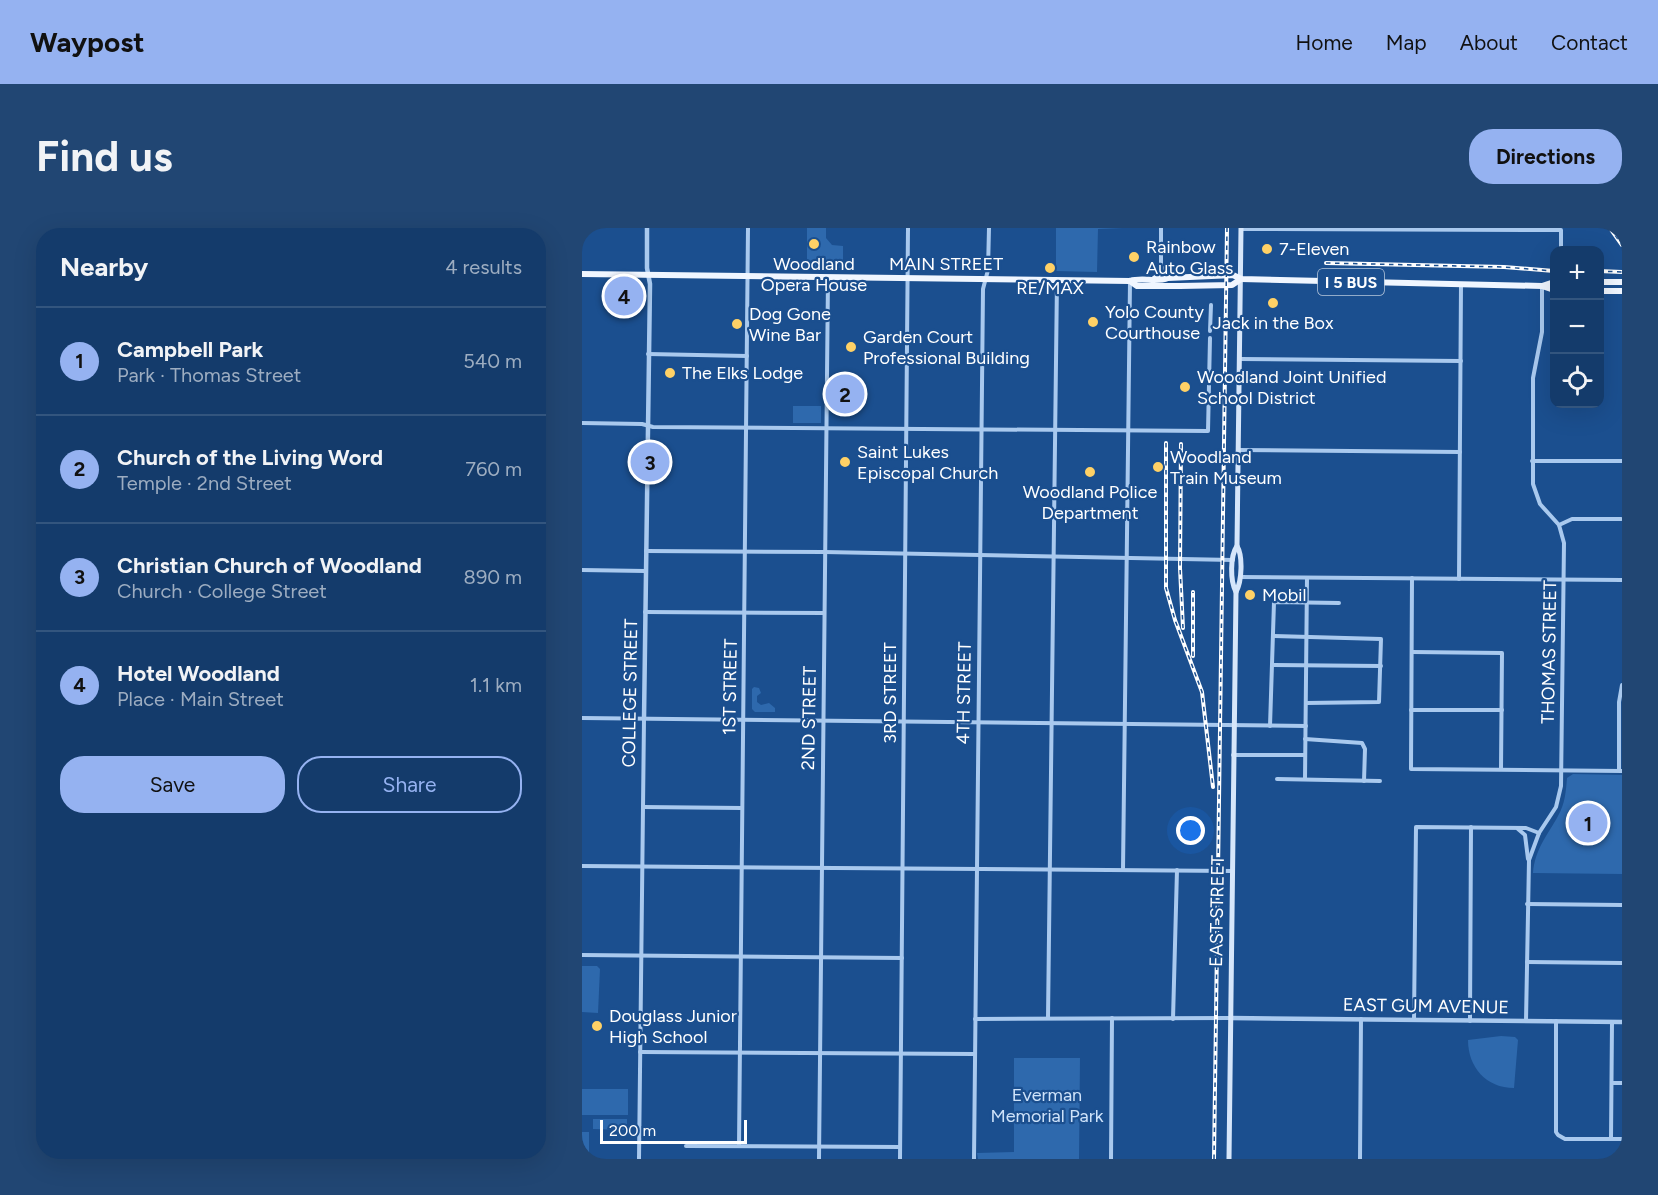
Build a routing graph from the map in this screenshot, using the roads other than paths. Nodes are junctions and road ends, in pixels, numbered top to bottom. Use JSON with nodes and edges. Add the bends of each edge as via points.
{"nodes":[{"id":1,"x":647,"y":228,"type":"edge"},
{"id":2,"x":748,"y":228,"type":"edge"},
{"id":3,"x":908,"y":228,"type":"edge"},
{"id":4,"x":989,"y":228,"type":"edge"},
{"id":5,"x":1161,"y":228,"type":"edge"},
{"id":6,"x":1241,"y":228,"type":"edge"},
{"id":7,"x":1310,"y":229,"type":"edge"},
{"id":8,"x":1379,"y":229,"type":"edge"},
{"id":9,"x":1449,"y":229,"type":"edge"},
{"id":10,"x":1518,"y":229,"type":"edge"},
{"id":11,"x":1562,"y":246,"type":"edge"},
{"id":12,"x":1161,"y":268,"type":"junction"},
{"id":13,"x":582,"y":274,"type":"edge"},
{"id":14,"x":649,"y":275,"type":"junction"},
{"id":15,"x":748,"y":277,"type":"junction"},
{"id":16,"x":828,"y":278,"type":"junction"},
{"id":17,"x":1168,"y":278,"type":"junction"},
{"id":18,"x":1154,"y":279,"type":"junction"},
{"id":19,"x":1241,"y":279,"type":"junction"},
{"id":20,"x":908,"y":280,"type":"junction"},
{"id":21,"x":986,"y":280,"type":"junction"},
{"id":22,"x":1057,"y":280,"type":"junction"},
{"id":23,"x":1129,"y":281,"type":"junction"},
{"id":24,"x":1604,"y":282,"type":"edge"},
{"id":25,"x":1622,"y":282,"type":"edge"},
{"id":26,"x":1550,"y":283,"type":"edge"},
{"id":27,"x":1461,"y":285,"type":"junction"},
{"id":28,"x":1542,"y":286,"type":"junction"},
{"id":29,"x":1550,"y":289,"type":"edge"},
{"id":30,"x":1604,"y":291,"type":"edge"},
{"id":31,"x":1622,"y":291,"type":"edge"},
{"id":32,"x":1211,"y":305,"type":"dead end"},
{"id":33,"x":1210,"y":331,"type":"dead end"},
{"id":34,"x":1210,"y":338,"type":"dead end"},
{"id":35,"x":648,"y":354,"type":"junction"},
{"id":36,"x":747,"y":356,"type":"junction"},
{"id":37,"x":1240,"y":358,"type":"junction"},
{"id":38,"x":1461,"y":361,"type":"junction"},
{"id":39,"x":582,"y":423,"type":"edge"},
{"id":40,"x":647,"y":425,"type":"junction"},
{"id":41,"x":746,"y":428,"type":"junction"},
{"id":42,"x":825,"y":428,"type":"junction"},
{"id":43,"x":906,"y":428,"type":"junction"},
{"id":44,"x":981,"y":429,"type":"junction"},
{"id":45,"x":1055,"y":429,"type":"junction"},
{"id":46,"x":1128,"y":430,"type":"junction"},
{"id":47,"x":1238,"y":450,"type":"junction"},
{"id":48,"x":1460,"y":452,"type":"junction"},
{"id":49,"x":1532,"y":461,"type":"junction"},
{"id":50,"x":1622,"y":461,"type":"edge"},
{"id":51,"x":1621,"y":519,"type":"edge"},
{"id":52,"x":1558,"y":525,"type":"junction"},
{"id":53,"x":1237,"y":546,"type":"junction"},
{"id":54,"x":646,"y":551,"type":"junction"},
{"id":55,"x":745,"y":551,"type":"junction"},
{"id":56,"x":824,"y":552,"type":"junction"},
{"id":57,"x":905,"y":554,"type":"junction"},
{"id":58,"x":979,"y":556,"type":"junction"},
{"id":59,"x":1053,"y":558,"type":"junction"},
{"id":60,"x":1127,"y":559,"type":"junction"},
{"id":61,"x":1233,"y":560,"type":"junction"},
{"id":62,"x":582,"y":570,"type":"edge"},
{"id":63,"x":645,"y":571,"type":"junction"},
{"id":64,"x":1239,"y":577,"type":"junction"},
{"id":65,"x":1307,"y":578,"type":"junction"},
{"id":66,"x":1412,"y":578,"type":"junction"},
{"id":67,"x":1459,"y":579,"type":"junction"},
{"id":68,"x":1564,"y":579,"type":"junction"},
{"id":69,"x":1622,"y":580,"type":"edge"},
{"id":70,"x":1236,"y":592,"type":"junction"},
{"id":71,"x":1306,"y":603,"type":"junction"},
{"id":72,"x":1339,"y":603,"type":"dead end"},
{"id":73,"x":645,"y":612,"type":"junction"},
{"id":74,"x":744,"y":612,"type":"junction"},
{"id":75,"x":824,"y":613,"type":"junction"},
{"id":76,"x":1274,"y":636,"type":"junction"},
{"id":77,"x":1308,"y":637,"type":"junction"},
{"id":78,"x":1412,"y":652,"type":"junction"},
{"id":79,"x":1274,"y":665,"type":"junction"},
{"id":80,"x":1307,"y":665,"type":"junction"},
{"id":81,"x":1381,"y":666,"type":"junction"},
{"id":82,"x":1622,"y":685,"type":"edge"},
{"id":83,"x":1306,"y":703,"type":"junction"},
{"id":84,"x":1411,"y":710,"type":"junction"},
{"id":85,"x":1502,"y":710,"type":"junction"},
{"id":86,"x":1621,"y":713,"type":"edge"},
{"id":87,"x":582,"y":718,"type":"edge"},
{"id":88,"x":644,"y":718,"type":"junction"},
{"id":89,"x":743,"y":719,"type":"junction"},
{"id":90,"x":823,"y":720,"type":"junction"},
{"id":91,"x":904,"y":722,"type":"junction"},
{"id":92,"x":977,"y":723,"type":"junction"},
{"id":93,"x":1051,"y":723,"type":"junction"},
{"id":94,"x":1125,"y":724,"type":"junction"},
{"id":95,"x":1234,"y":725,"type":"junction"},
{"id":96,"x":1270,"y":726,"type":"junction"},
{"id":97,"x":1306,"y":726,"type":"junction"},
{"id":98,"x":1305,"y":739,"type":"junction"},
{"id":99,"x":1233,"y":755,"type":"junction"},
{"id":100,"x":1304,"y":755,"type":"junction"},
{"id":101,"x":1501,"y":769,"type":"junction"},
{"id":102,"x":1561,"y":770,"type":"junction"},
{"id":103,"x":1620,"y":771,"type":"edge"},
{"id":104,"x":1277,"y":779,"type":"dead end"},
{"id":105,"x":1305,"y":779,"type":"junction"},
{"id":106,"x":1364,"y":781,"type":"junction"},
{"id":107,"x":1380,"y":781,"type":"dead end"},
{"id":108,"x":643,"y":807,"type":"junction"},
{"id":109,"x":742,"y":808,"type":"junction"},
{"id":110,"x":1471,"y":827,"type":"junction"},
{"id":111,"x":1514,"y":828,"type":"junction"},
{"id":112,"x":1539,"y":833,"type":"junction"},
{"id":113,"x":1528,"y":865,"type":"junction"},
{"id":114,"x":582,"y":866,"type":"edge"},
{"id":115,"x":642,"y":866,"type":"junction"},
{"id":116,"x":741,"y":867,"type":"junction"},
{"id":117,"x":822,"y":868,"type":"junction"},
{"id":118,"x":902,"y":868,"type":"junction"},
{"id":119,"x":976,"y":869,"type":"junction"},
{"id":120,"x":1049,"y":869,"type":"junction"},
{"id":121,"x":1123,"y":870,"type":"junction"},
{"id":122,"x":1177,"y":870,"type":"junction"},
{"id":123,"x":1233,"y":871,"type":"junction"},
{"id":124,"x":1527,"y":903,"type":"junction"},
{"id":125,"x":1622,"y":905,"type":"edge"},
{"id":126,"x":582,"y":955,"type":"edge"},
{"id":127,"x":641,"y":956,"type":"junction"},
{"id":128,"x":740,"y":956,"type":"junction"},
{"id":129,"x":820,"y":957,"type":"junction"},
{"id":130,"x":902,"y":958,"type":"junction"},
{"id":131,"x":1527,"y":962,"type":"junction"},
{"id":132,"x":1622,"y":963,"type":"edge"},
{"id":133,"x":1048,"y":1018,"type":"junction"},
{"id":134,"x":1112,"y":1018,"type":"junction"},
{"id":135,"x":1230,"y":1018,"type":"junction"},
{"id":136,"x":1361,"y":1018,"type":"junction"},
{"id":137,"x":975,"y":1019,"type":"junction"},
{"id":138,"x":1173,"y":1019,"type":"junction"},
{"id":139,"x":1414,"y":1020,"type":"junction"},
{"id":140,"x":1470,"y":1021,"type":"junction"},
{"id":141,"x":1526,"y":1021,"type":"junction"},
{"id":142,"x":1556,"y":1021,"type":"junction"},
{"id":143,"x":1612,"y":1022,"type":"junction"},
{"id":144,"x":1622,"y":1022,"type":"edge"},
{"id":145,"x":640,"y":1052,"type":"junction"},
{"id":146,"x":739,"y":1053,"type":"junction"},
{"id":147,"x":821,"y":1054,"type":"junction"},
{"id":148,"x":901,"y":1054,"type":"junction"},
{"id":149,"x":974,"y":1054,"type":"junction"},
{"id":150,"x":1612,"y":1083,"type":"junction"},
{"id":151,"x":1622,"y":1083,"type":"edge"},
{"id":152,"x":1611,"y":1139,"type":"junction"},
{"id":153,"x":1622,"y":1139,"type":"edge"},
{"id":154,"x":686,"y":1146,"type":"dead end"},
{"id":155,"x":739,"y":1146,"type":"junction"},
{"id":156,"x":819,"y":1147,"type":"junction"},
{"id":157,"x":900,"y":1147,"type":"junction"},
{"id":158,"x":639,"y":1159,"type":"edge"},
{"id":159,"x":819,"y":1159,"type":"edge"},
{"id":160,"x":900,"y":1159,"type":"edge"},
{"id":161,"x":974,"y":1159,"type":"edge"},
{"id":162,"x":1110,"y":1159,"type":"edge"},
{"id":163,"x":1229,"y":1159,"type":"edge"},
{"id":164,"x":1360,"y":1159,"type":"edge"}],
"edges":[{"from":1,"to":14,"type":"street","name":"COLLEGE STREET"},
{"from":2,"to":15,"type":"street","name":"1ST STREET"},
{"from":3,"to":20,"type":"street","name":"3RD STREET"},
{"from":4,"to":21,"type":"street","name":"4TH STREET"},
{"from":5,"to":12,"type":"street"},
{"from":6,"to":7,"type":"street"},
{"from":6,"to":19,"type":"main road","name":"EAST STREET"},
{"from":7,"to":8,"type":"street"},
{"from":8,"to":9,"type":"street"},
{"from":9,"to":10,"type":"street"},
{"from":10,"to":11,"type":"street","via":[[1561,231]]},
{"from":12,"to":17,"type":"main road"},
{"from":12,"to":18,"type":"main road"},
{"from":13,"to":14,"type":"main road","name":"MAIN STREET","number":"I 5 BUS"},
{"from":14,"to":15,"type":"main road","name":"MAIN STREET","number":"I 5 BUS"},
{"from":14,"to":35,"type":"street","name":"COLLEGE STREET"},
{"from":15,"to":16,"type":"main road","name":"MAIN STREET","number":"I 5 BUS"},
{"from":15,"to":36,"type":"street","name":"1ST STREET"},
{"from":16,"to":20,"type":"main road","name":"MAIN STREET","number":"I 5 BUS"},
{"from":16,"to":42,"type":"street","name":"2ND STREET"},
{"from":17,"to":18,"type":"main road","name":"MAIN STREET","number":"I 5 BUS"},
{"from":17,"to":19,"type":"main road","name":"MAIN STREET","number":"I 5 BUS","via":[[1233,275]]},
{"from":18,"to":23,"type":"main road","name":"MAIN STREET","number":"I 5 BUS"},
{"from":19,"to":23,"type":"main road","name":"MAIN STREET","number":"I 5 BUS","via":[[1232,285],[1180,286],[1137,286]]},
{"from":19,"to":27,"type":"main road","number":"I 5 BUS"},
{"from":19,"to":37,"type":"main road","name":"EAST STREET"},
{"from":20,"to":21,"type":"main road","name":"MAIN STREET","number":"I 5 BUS"},
{"from":20,"to":43,"type":"street","name":"3RD STREET"},
{"from":21,"to":22,"type":"main road","name":"MAIN STREET","number":"I 5 BUS"},
{"from":21,"to":44,"type":"street","name":"4TH STREET","via":[[982,293]]},
{"from":22,"to":23,"type":"main road","name":"MAIN STREET","number":"I 5 BUS"},
{"from":22,"to":45,"type":"street"},
{"from":23,"to":46,"type":"street"},
{"from":24,"to":25,"type":"main road"},
{"from":26,"to":28,"type":"main road","number":"I 5 BUS"},
{"from":27,"to":28,"type":"main road","number":"I 5 BUS"},
{"from":27,"to":38,"type":"street"},
{"from":28,"to":29,"type":"main road","number":"I 5 BUS"},
{"from":28,"to":49,"type":"street","name":"THOMAS STREET","via":[[1542,332],[1533,378]]},
{"from":30,"to":31,"type":"main road"},
{"from":32,"to":33,"type":"street"},
{"from":34,"to":46,"type":"street","via":[[1208,431]]},
{"from":35,"to":36,"type":"street"},
{"from":35,"to":40,"type":"street","name":"COLLEGE STREET"},
{"from":36,"to":41,"type":"street","name":"1ST STREET"},
{"from":37,"to":38,"type":"street"},
{"from":37,"to":47,"type":"main road","name":"EAST STREET"},
{"from":38,"to":48,"type":"street"},
{"from":39,"to":40,"type":"street"},
{"from":40,"to":41,"type":"street"},
{"from":40,"to":54,"type":"street","name":"COLLEGE STREET"},
{"from":41,"to":42,"type":"street"},
{"from":41,"to":55,"type":"street","name":"1ST STREET"},
{"from":42,"to":43,"type":"street"},
{"from":42,"to":56,"type":"street","name":"2ND STREET"},
{"from":43,"to":44,"type":"street"},
{"from":43,"to":57,"type":"street","name":"3RD STREET"},
{"from":44,"to":45,"type":"street"},
{"from":44,"to":58,"type":"street","name":"4TH STREET"},
{"from":45,"to":46,"type":"street"},
{"from":45,"to":59,"type":"street"},
{"from":46,"to":60,"type":"street"},
{"from":47,"to":48,"type":"street"},
{"from":47,"to":53,"type":"main road","name":"EAST STREET"},
{"from":48,"to":67,"type":"street"},
{"from":49,"to":50,"type":"street"},
{"from":49,"to":52,"type":"street","name":"THOMAS STREET","via":[[1534,491]]},
{"from":51,"to":52,"type":"street","via":[[1572,519]]},
{"from":52,"to":68,"type":"street","name":"THOMAS STREET","via":[[1564,543]]},
{"from":53,"to":61,"type":"main road","name":"EAST STREET"},
{"from":53,"to":64,"type":"main road","name":"EAST STREET"},
{"from":54,"to":55,"type":"street"},
{"from":54,"to":63,"type":"street","name":"COLLEGE STREET"},
{"from":55,"to":56,"type":"street"},
{"from":55,"to":74,"type":"street","name":"1ST STREET"},
{"from":56,"to":57,"type":"street"},
{"from":56,"to":75,"type":"street","name":"2ND STREET"},
{"from":57,"to":58,"type":"street"},
{"from":57,"to":91,"type":"street","name":"3RD STREET"},
{"from":58,"to":59,"type":"street"},
{"from":58,"to":92,"type":"street","name":"4TH STREET"},
{"from":59,"to":60,"type":"street"},
{"from":59,"to":93,"type":"street"},
{"from":60,"to":61,"type":"street"},
{"from":60,"to":94,"type":"street"},
{"from":61,"to":70,"type":"main road","name":"EAST STREET"},
{"from":62,"to":63,"type":"street"},
{"from":63,"to":73,"type":"street","name":"COLLEGE STREET"},
{"from":64,"to":65,"type":"street"},
{"from":64,"to":70,"type":"main road","name":"EAST STREET"},
{"from":65,"to":66,"type":"street"},
{"from":65,"to":71,"type":"street"},
{"from":66,"to":67,"type":"street"},
{"from":66,"to":78,"type":"street"},
{"from":67,"to":68,"type":"street"},
{"from":68,"to":69,"type":"street"},
{"from":68,"to":102,"type":"street","name":"THOMAS STREET"},
{"from":70,"to":95,"type":"main road","name":"EAST STREET"},
{"from":71,"to":72,"type":"street"},
{"from":71,"to":76,"type":"street","via":[[1274,602]]},
{"from":71,"to":77,"type":"street"},
{"from":73,"to":74,"type":"street"},
{"from":73,"to":88,"type":"street","name":"COLLEGE STREET"},
{"from":74,"to":75,"type":"street"},
{"from":74,"to":89,"type":"street","name":"1ST STREET"},
{"from":75,"to":90,"type":"street","name":"2ND STREET"},
{"from":76,"to":77,"type":"street"},
{"from":76,"to":79,"type":"street"},
{"from":77,"to":80,"type":"street"},
{"from":77,"to":81,"type":"street","via":[[1381,639]]},
{"from":78,"to":84,"type":"street"},
{"from":78,"to":85,"type":"street","via":[[1503,653]]},
{"from":79,"to":80,"type":"street"},
{"from":79,"to":96,"type":"street"},
{"from":80,"to":81,"type":"street"},
{"from":80,"to":83,"type":"street"},
{"from":81,"to":83,"type":"street","via":[[1377,703]]},
{"from":82,"to":86,"type":"street"},
{"from":83,"to":97,"type":"street"},
{"from":84,"to":85,"type":"street"},
{"from":84,"to":101,"type":"street","via":[[1411,769]]},
{"from":85,"to":101,"type":"street"},
{"from":86,"to":103,"type":"street"},
{"from":87,"to":88,"type":"street"},
{"from":88,"to":89,"type":"street"},
{"from":88,"to":108,"type":"street","name":"COLLEGE STREET"},
{"from":89,"to":90,"type":"street"},
{"from":89,"to":109,"type":"street","name":"1ST STREET"},
{"from":90,"to":91,"type":"street"},
{"from":90,"to":117,"type":"street","name":"2ND STREET"},
{"from":91,"to":92,"type":"street"},
{"from":91,"to":118,"type":"street","name":"3RD STREET"},
{"from":92,"to":93,"type":"street"},
{"from":92,"to":119,"type":"street","name":"4TH STREET"},
{"from":93,"to":94,"type":"street"},
{"from":93,"to":120,"type":"street"},
{"from":94,"to":95,"type":"street"},
{"from":94,"to":121,"type":"street"},
{"from":95,"to":96,"type":"street"},
{"from":95,"to":99,"type":"main road","name":"EAST STREET"},
{"from":96,"to":97,"type":"street"},
{"from":97,"to":98,"type":"street"},
{"from":98,"to":100,"type":"street"},
{"from":98,"to":106,"type":"street","via":[[1362,743]]},
{"from":99,"to":100,"type":"street"},
{"from":99,"to":123,"type":"main road","name":"EAST STREET"},
{"from":100,"to":105,"type":"street"},
{"from":101,"to":102,"type":"street"},
{"from":102,"to":103,"type":"street"},
{"from":102,"to":112,"type":"street","name":"THOMAS STREET","via":[[1559,800]]},
{"from":104,"to":105,"type":"street"},
{"from":105,"to":106,"type":"street"},
{"from":106,"to":107,"type":"street"},
{"from":108,"to":109,"type":"street"},
{"from":108,"to":115,"type":"street","name":"COLLEGE STREET"},
{"from":109,"to":116,"type":"street","name":"1ST STREET"},
{"from":110,"to":111,"type":"street"},
{"from":110,"to":139,"type":"street","via":[[1416,826]]},
{"from":110,"to":140,"type":"street"},
{"from":111,"to":112,"type":"street"},
{"from":111,"to":113,"type":"street","via":[[1525,836]]},
{"from":112,"to":113,"type":"street","name":"THOMAS STREET"},
{"from":113,"to":124,"type":"street","name":"THOMAS STREET"},
{"from":114,"to":115,"type":"street"},
{"from":115,"to":116,"type":"street"},
{"from":115,"to":127,"type":"street","name":"COLLEGE STREET"},
{"from":116,"to":117,"type":"street"},
{"from":116,"to":128,"type":"street","name":"1ST STREET"},
{"from":117,"to":118,"type":"street"},
{"from":117,"to":129,"type":"street","name":"2ND STREET"},
{"from":118,"to":119,"type":"street"},
{"from":118,"to":130,"type":"street","name":"3RD STREET"},
{"from":119,"to":120,"type":"street"},
{"from":119,"to":137,"type":"street","name":"4TH STREET"},
{"from":120,"to":121,"type":"street"},
{"from":120,"to":133,"type":"street"},
{"from":121,"to":122,"type":"street"},
{"from":122,"to":123,"type":"street"},
{"from":122,"to":138,"type":"street"},
{"from":123,"to":135,"type":"main road","name":"EAST STREET"},
{"from":124,"to":125,"type":"street"},
{"from":124,"to":131,"type":"street","name":"THOMAS STREET"},
{"from":126,"to":127,"type":"street"},
{"from":127,"to":128,"type":"street"},
{"from":127,"to":145,"type":"street","name":"COLLEGE STREET"},
{"from":128,"to":129,"type":"street"},
{"from":128,"to":146,"type":"street","name":"1ST STREET"},
{"from":129,"to":130,"type":"street"},
{"from":129,"to":147,"type":"street","name":"2ND STREET"},
{"from":130,"to":148,"type":"street","name":"3RD STREET"},
{"from":131,"to":132,"type":"street"},
{"from":131,"to":141,"type":"street","name":"THOMAS STREET"},
{"from":133,"to":134,"type":"street"},
{"from":133,"to":137,"type":"street"},
{"from":134,"to":138,"type":"street"},
{"from":134,"to":162,"type":"street"},
{"from":135,"to":136,"type":"street","name":"EAST GUM AVENUE"},
{"from":135,"to":138,"type":"street"},
{"from":135,"to":163,"type":"main road","name":"EAST STREET"},
{"from":136,"to":139,"type":"street","name":"EAST GUM AVENUE"},
{"from":136,"to":164,"type":"street"},
{"from":137,"to":149,"type":"street","name":"4TH STREET"},
{"from":139,"to":140,"type":"street","name":"EAST GUM AVENUE"},
{"from":140,"to":141,"type":"street","name":"EAST GUM AVENUE"},
{"from":141,"to":142,"type":"street","name":"EAST GUM AVENUE"},
{"from":142,"to":143,"type":"street","name":"EAST GUM AVENUE"},
{"from":142,"to":152,"type":"street","via":[[1556,1132],[1565,1139]]},
{"from":143,"to":144,"type":"street","name":"EAST GUM AVENUE"},
{"from":143,"to":150,"type":"street"},
{"from":145,"to":146,"type":"street"},
{"from":145,"to":158,"type":"street","name":"COLLEGE STREET"},
{"from":146,"to":147,"type":"street"},
{"from":146,"to":155,"type":"street","name":"1ST STREET"},
{"from":147,"to":148,"type":"street"},
{"from":147,"to":156,"type":"street","name":"2ND STREET"},
{"from":148,"to":149,"type":"street"},
{"from":148,"to":157,"type":"street","name":"3RD STREET"},
{"from":149,"to":161,"type":"street","name":"4TH STREET"},
{"from":150,"to":151,"type":"street"},
{"from":150,"to":152,"type":"street"},
{"from":152,"to":153,"type":"street"},
{"from":154,"to":155,"type":"street"},
{"from":155,"to":156,"type":"street"},
{"from":156,"to":157,"type":"street"},
{"from":156,"to":159,"type":"street","name":"2ND STREET"},
{"from":157,"to":160,"type":"street","name":"3RD STREET"}]}
